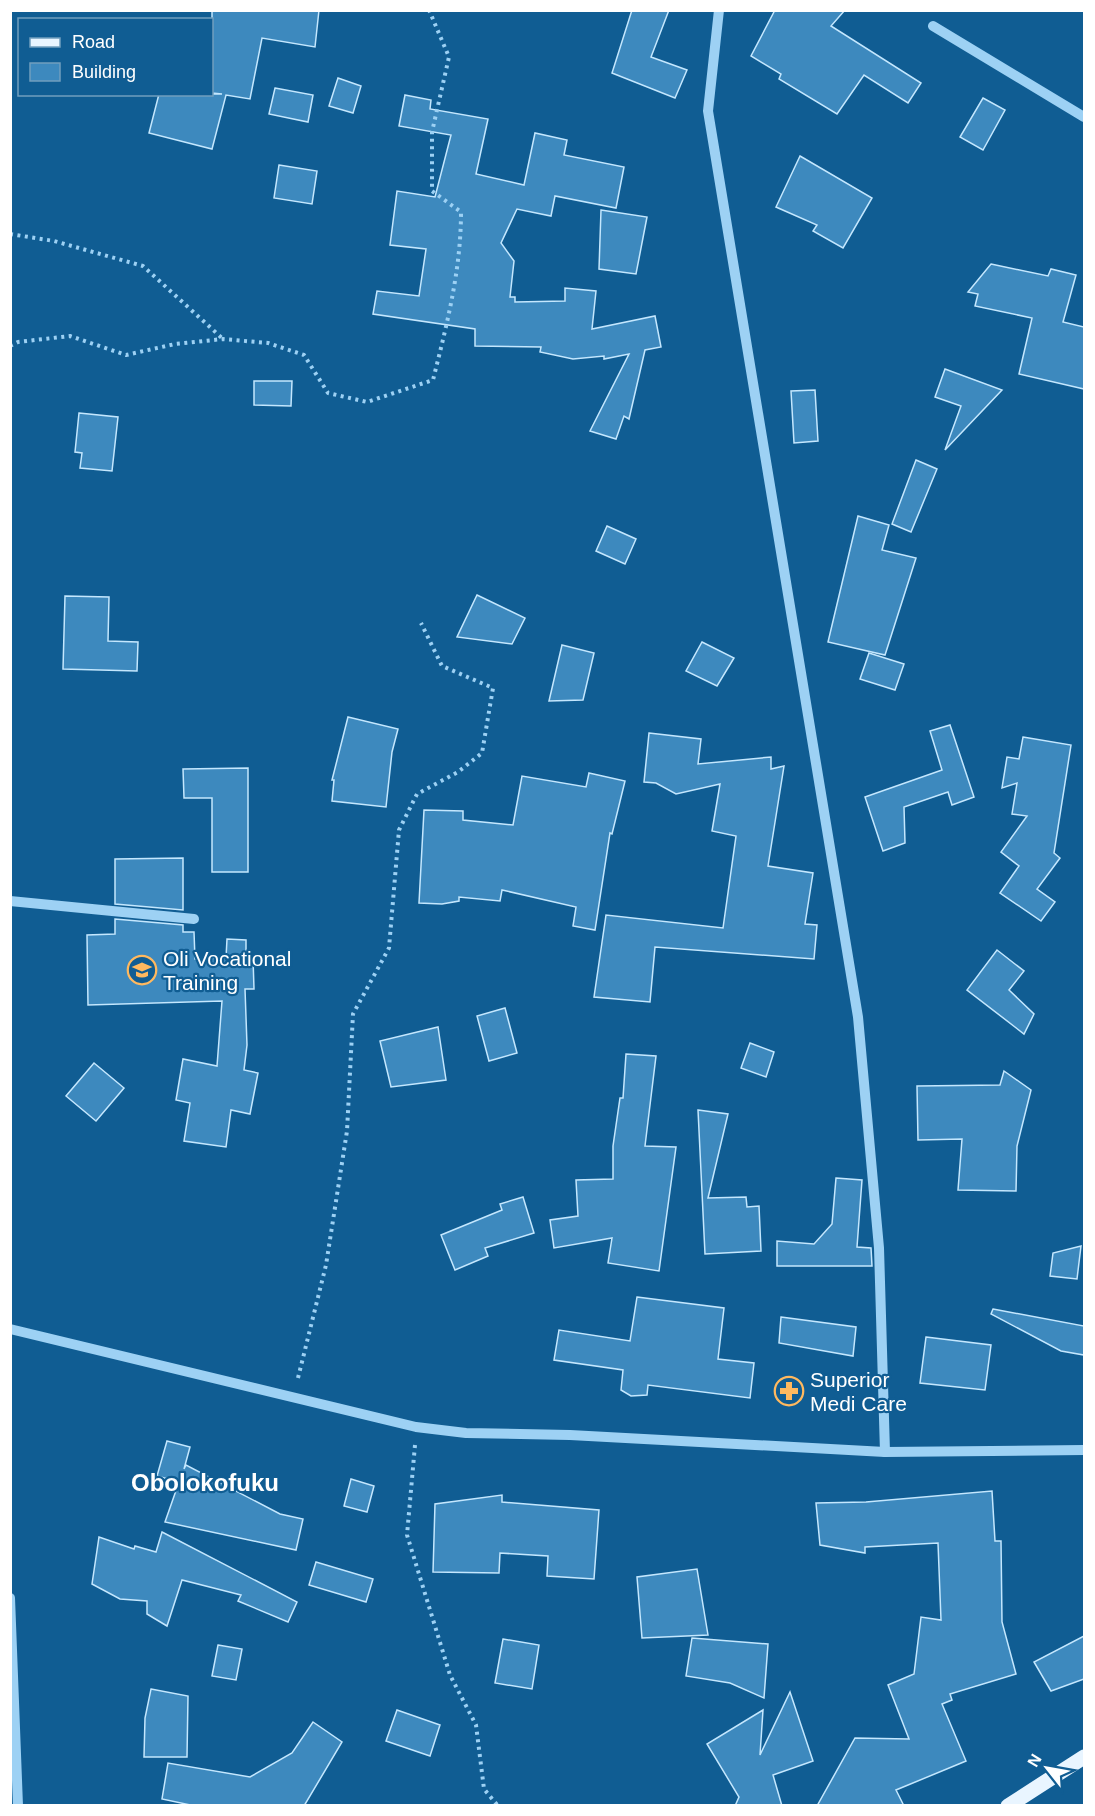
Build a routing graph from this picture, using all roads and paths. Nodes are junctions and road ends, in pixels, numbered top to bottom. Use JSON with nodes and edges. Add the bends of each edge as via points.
{"nodes":[{"id":1,"x":429,"y":10,"type":"edge"},
{"id":2,"x":719,"y":10,"type":"edge"},
{"id":3,"x":933,"y":26,"type":"dead end"},
{"id":4,"x":1084,"y":117,"type":"edge"},
{"id":5,"x":10,"y":234,"type":"edge"},
{"id":6,"x":223,"y":339,"type":"junction"},
{"id":7,"x":10,"y":346,"type":"edge"},
{"id":8,"x":421,"y":623,"type":"dead end"},
{"id":9,"x":10,"y":901,"type":"edge"},
{"id":10,"x":194,"y":919,"type":"dead end"},
{"id":11,"x":10,"y":1329,"type":"edge"},
{"id":12,"x":294,"y":1396,"type":"junction"},
{"id":13,"x":416,"y":1427,"type":"junction"},
{"id":14,"x":1084,"y":1450,"type":"edge"},
{"id":15,"x":885,"y":1452,"type":"junction"},
{"id":16,"x":10,"y":1598,"type":"edge"},
{"id":17,"x":1084,"y":1756,"type":"edge"},
{"id":18,"x":18,"y":1806,"type":"edge"},
{"id":19,"x":498,"y":1806,"type":"edge"},
{"id":20,"x":1008,"y":1806,"type":"edge"}],
"edges":[{"from":1,"to":6,"type":"path","via":[[449,57],[432,132],[432,191],[460,213],[461,237],[451,311],[433,380],[367,402],[328,393],[304,355],[268,343]]},
{"from":2,"to":15,"type":"street","via":[[708,111],[858,1017],[879,1248]]},
{"from":3,"to":4,"type":"street"},
{"from":5,"to":6,"type":"path","via":[[54,241],[143,266]]},
{"from":6,"to":7,"type":"path","via":[[126,355],[70,336]]},
{"from":8,"to":12,"type":"path","via":[[442,666],[493,688],[490,710],[482,753],[458,772],[417,794],[399,830],[389,948],[353,1014],[347,1131],[326,1265]]},
{"from":9,"to":10,"type":"street"},
{"from":11,"to":12,"type":"street"},
{"from":12,"to":13,"type":"street"},
{"from":13,"to":15,"type":"street","via":[[466,1433]]},
{"from":13,"to":19,"type":"path","via":[[407,1535],[450,1675],[476,1725],[484,1790]]},
{"from":14,"to":15,"type":"street"},
{"from":16,"to":18,"type":"street"},
{"from":17,"to":20,"type":"main road"}]}
